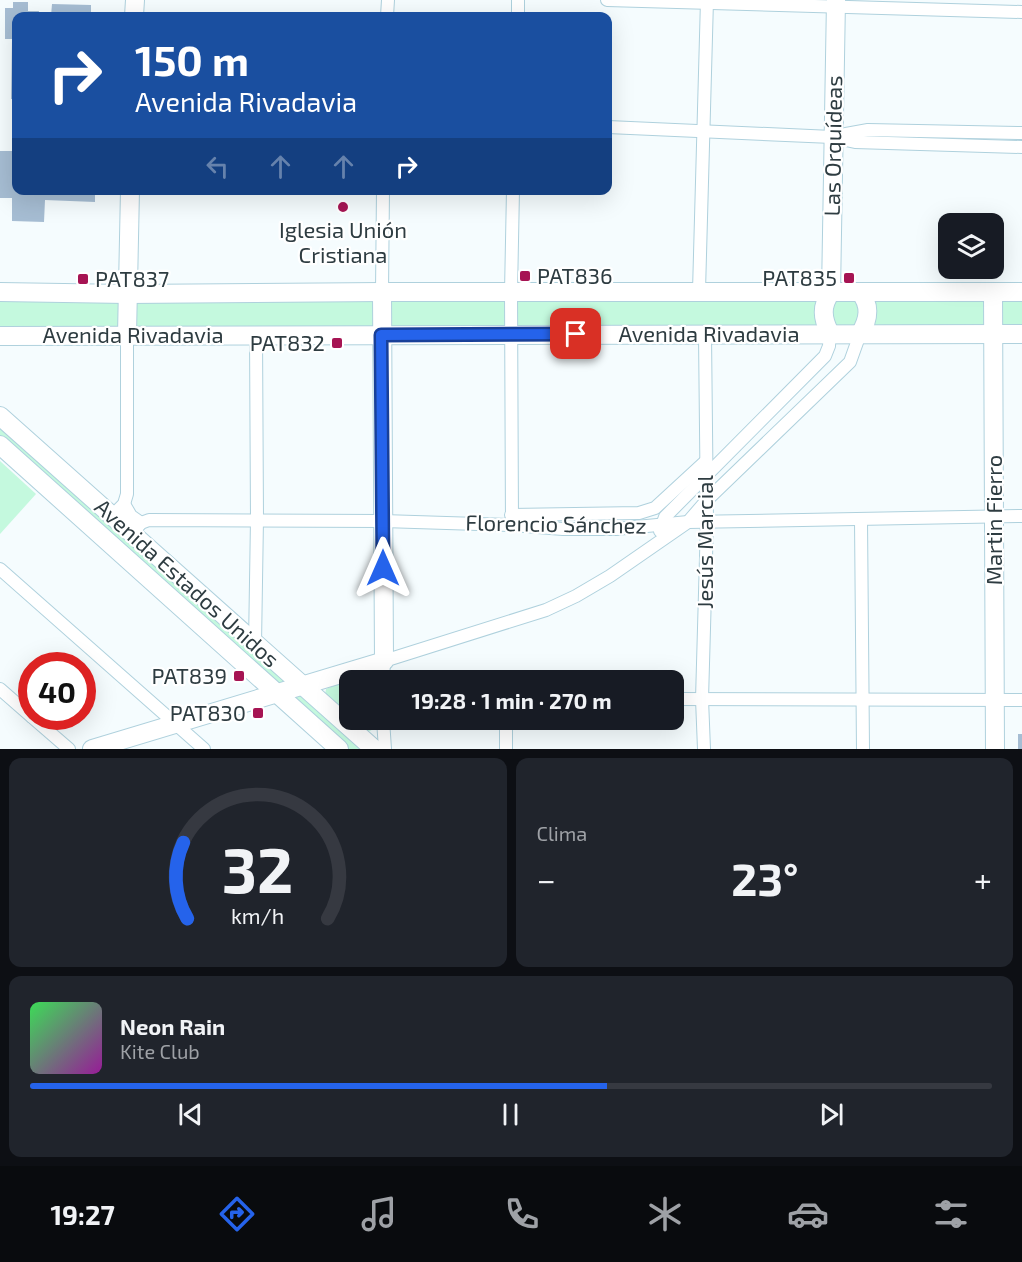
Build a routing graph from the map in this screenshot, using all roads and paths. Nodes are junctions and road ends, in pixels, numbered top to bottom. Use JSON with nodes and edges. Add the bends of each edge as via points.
{"nodes":[{"id":1,"x":607,"y":0,"type":"edge"},
{"id":2,"x":707,"y":2,"type":"edge"},
{"id":3,"x":836,"y":4,"type":"edge"},
{"id":4,"x":1022,"y":12,"type":"edge"},
{"id":5,"x":612,"y":127,"type":"edge"},
{"id":6,"x":703,"y":130,"type":"junction"},
{"id":7,"x":1022,"y":133,"type":"edge"},
{"id":8,"x":832,"y":137,"type":"junction"},
{"id":9,"x":1022,"y":147,"type":"edge"},
{"id":10,"x":130,"y":195,"type":"edge"},
{"id":11,"x":383,"y":195,"type":"edge"},
{"id":12,"x":513,"y":195,"type":"edge"},
{"id":13,"x":699,"y":291,"type":"junction"},
{"id":14,"x":0,"y":292,"type":"edge"},
{"id":15,"x":382,"y":292,"type":"junction"},
{"id":16,"x":511,"y":292,"type":"junction"},
{"id":17,"x":831,"y":292,"type":"junction"},
{"id":18,"x":860,"y":292,"type":"junction"},
{"id":19,"x":993,"y":292,"type":"junction"},
{"id":20,"x":1022,"y":292,"type":"edge"},
{"id":21,"x":127,"y":294,"type":"junction"},
{"id":22,"x":830,"y":333,"type":"junction"},
{"id":23,"x":1022,"y":333,"type":"edge"},
{"id":24,"x":256,"y":334,"type":"junction"},
{"id":25,"x":511,"y":334,"type":"junction"},
{"id":26,"x":705,"y":334,"type":"junction"},
{"id":27,"x":860,"y":334,"type":"junction"},
{"id":28,"x":993,"y":334,"type":"junction"},
{"id":29,"x":127,"y":335,"type":"junction"},
{"id":30,"x":381,"y":335,"type":"junction"},
{"id":31,"x":0,"y":336,"type":"edge"},
{"id":32,"x":0,"y":416,"type":"edge"},
{"id":33,"x":0,"y":445,"type":"edge"},
{"id":34,"x":705,"y":462,"type":"junction"},
{"id":35,"x":705,"y":477,"type":"junction"},
{"id":36,"x":707,"y":500,"type":"junction"},
{"id":37,"x":118,"y":510,"type":"junction"},
{"id":38,"x":994,"y":516,"type":"junction"},
{"id":39,"x":1022,"y":516,"type":"edge"},
{"id":40,"x":257,"y":519,"type":"junction"},
{"id":41,"x":512,"y":520,"type":"junction"},
{"id":42,"x":861,"y":520,"type":"junction"},
{"id":43,"x":383,"y":521,"type":"junction"},
{"id":44,"x":688,"y":522,"type":"junction"},
{"id":45,"x":707,"y":522,"type":"junction"},
{"id":46,"x":661,"y":526,"type":"junction"},
{"id":47,"x":136,"y":529,"type":"junction"},
{"id":48,"x":97,"y":533,"type":"junction"},
{"id":49,"x":659,"y":541,"type":"junction"},
{"id":50,"x":118,"y":552,"type":"junction"},
{"id":51,"x":0,"y":569,"type":"edge"},
{"id":52,"x":255,"y":644,"type":"junction"},
{"id":53,"x":384,"y":661,"type":"junction"},
{"id":54,"x":384,"y":670,"type":"edge"},
{"id":55,"x":303,"y":685,"type":"junction"},
{"id":56,"x":0,"y":689,"type":"edge"},
{"id":57,"x":277,"y":693,"type":"junction"},
{"id":58,"x":861,"y":698,"type":"junction"},
{"id":59,"x":684,"y":699,"type":"edge"},
{"id":60,"x":702,"y":699,"type":"junction"},
{"id":61,"x":995,"y":700,"type":"junction"},
{"id":62,"x":1022,"y":700,"type":"edge"},
{"id":63,"x":18,"y":705,"type":"edge"},
{"id":64,"x":176,"y":724,"type":"junction"},
{"id":65,"x":47,"y":730,"type":"edge"},
{"id":66,"x":384,"y":730,"type":"edge"},
{"id":67,"x":506,"y":730,"type":"edge"},
{"id":68,"x":69,"y":749,"type":"edge"},
{"id":69,"x":92,"y":749,"type":"edge"},
{"id":70,"x":204,"y":749,"type":"edge"},
{"id":71,"x":339,"y":749,"type":"edge"},
{"id":72,"x":374,"y":749,"type":"edge"},
{"id":73,"x":385,"y":749,"type":"edge"},
{"id":74,"x":506,"y":749,"type":"edge"},
{"id":75,"x":704,"y":749,"type":"edge"},
{"id":76,"x":863,"y":749,"type":"edge"},
{"id":77,"x":995,"y":749,"type":"edge"}],
"edges":[{"from":1,"to":2,"type":"street"},
{"from":2,"to":3,"type":"street"},
{"from":2,"to":6,"type":"street"},
{"from":3,"to":4,"type":"street"},
{"from":3,"to":8,"type":"main road","name":"Las Orquídeas"},
{"from":5,"to":6,"type":"street"},
{"from":6,"to":8,"type":"street"},
{"from":6,"to":13,"type":"street"},
{"from":7,"to":8,"type":"street","via":[[868,130]]},
{"from":8,"to":9,"type":"street","via":[[855,142]]},
{"from":8,"to":17,"type":"main road","name":"Las Orquídeas"},
{"from":10,"to":21,"type":"main road"},
{"from":11,"to":15,"type":"street"},
{"from":12,"to":16,"type":"street"},
{"from":13,"to":16,"type":"main road","name":"Avenida Rivadavia"},
{"from":13,"to":17,"type":"main road","name":"Avenida Rivadavia"},
{"from":14,"to":21,"type":"main road","name":"Avenida Rivadavia"},
{"from":15,"to":16,"type":"main road","name":"Avenida Rivadavia"},
{"from":15,"to":21,"type":"main road","name":"Avenida Rivadavia"},
{"from":15,"to":30,"type":"main road"},
{"from":16,"to":25,"type":"street"},
{"from":17,"to":18,"type":"main road","name":"Avenida Rivadavia"},
{"from":17,"to":22,"type":"main road","via":[[823,311]]},
{"from":18,"to":19,"type":"main road","name":"Avenida Rivadavia"},
{"from":18,"to":27,"type":"main road","via":[[868,312]]},
{"from":19,"to":20,"type":"main road","name":"Avenida Rivadavia"},
{"from":19,"to":28,"type":"main road","name":"Martin Fierro"},
{"from":21,"to":29,"type":"main road"},
{"from":22,"to":26,"type":"main road","name":"Avenida Rivadavia"},
{"from":22,"to":27,"type":"main road","name":"Avenida Rivadavia"},
{"from":22,"to":35,"type":"street","via":[[825,356]]},
{"from":23,"to":28,"type":"main road","name":"Avenida Rivadavia"},
{"from":24,"to":29,"type":"main road","name":"Avenida Rivadavia"},
{"from":24,"to":30,"type":"main road","name":"Avenida Rivadavia"},
{"from":24,"to":40,"type":"street"},
{"from":25,"to":26,"type":"main road","name":"Avenida Rivadavia"},
{"from":25,"to":30,"type":"main road","name":"Avenida Rivadavia"},
{"from":25,"to":41,"type":"street"},
{"from":26,"to":34,"type":"street","name":"Jesús Marcial"},
{"from":27,"to":28,"type":"main road","name":"Avenida Rivadavia"},
{"from":27,"to":36,"type":"street","via":[[850,362]]},
{"from":28,"to":38,"type":"main road","name":"Martin Fierro"},
{"from":29,"to":31,"type":"main road","name":"Avenida Rivadavia"},
{"from":29,"to":37,"type":"street","via":[[127,494]]},
{"from":30,"to":43,"type":"main road"},
{"from":32,"to":37,"type":"main road","name":"Avenida Estados Unidos"},
{"from":33,"to":48,"type":"main road","name":"Avenida Estados Unidos"},
{"from":34,"to":35,"type":"street","name":"Jesús Marcial"},
{"from":34,"to":41,"type":"street","via":[[649,511]]},
{"from":35,"to":36,"type":"street","name":"Jesús Marcial"},
{"from":35,"to":46,"type":"street","via":[[665,517]]},
{"from":36,"to":44,"type":"street"},
{"from":36,"to":45,"type":"street","name":"Jesús Marcial"},
{"from":37,"to":47,"type":"main road","name":"Avenida Estados Unidos"},
{"from":37,"to":48,"type":"main road"},
{"from":38,"to":39,"type":"street","name":"Florencio Sánchez"},
{"from":38,"to":42,"type":"street","name":"Florencio Sánchez"},
{"from":38,"to":61,"type":"main road","name":"Martin Fierro"},
{"from":40,"to":43,"type":"street","name":"Florencio Sánchez"},
{"from":40,"to":47,"type":"street","name":"Florencio Sánchez","via":[[149,519]]},
{"from":40,"to":52,"type":"street"},
{"from":41,"to":43,"type":"street","name":"Florencio Sánchez"},
{"from":41,"to":46,"type":"street","name":"Florencio Sánchez","via":[[563,529]]},
{"from":42,"to":45,"type":"street","name":"Florencio Sánchez"},
{"from":42,"to":58,"type":"street"},
{"from":43,"to":53,"type":"main road"},
{"from":44,"to":45,"type":"street","name":"Florencio Sánchez"},
{"from":44,"to":46,"type":"street","name":"Florencio Sánchez"},
{"from":44,"to":49,"type":"street"},
{"from":45,"to":60,"type":"street","name":"Jesús Marcial"},
{"from":46,"to":49,"type":"street"},
{"from":47,"to":50,"type":"main road"},
{"from":47,"to":52,"type":"main road","name":"Avenida Estados Unidos"},
{"from":48,"to":50,"type":"main road","name":"Avenida Estados Unidos"},
{"from":49,"to":53,"type":"street","via":[[610,576],[546,610]]},
{"from":50,"to":57,"type":"main road","name":"Avenida Estados Unidos"},
{"from":51,"to":64,"type":"street"},
{"from":52,"to":55,"type":"main road","name":"Avenida Estados Unidos"},
{"from":53,"to":54,"type":"street"},
{"from":53,"to":55,"type":"main road"},
{"from":55,"to":57,"type":"main road"},
{"from":55,"to":72,"type":"main road","name":"Avenida Estados Unidos"},
{"from":56,"to":63,"type":"street"},
{"from":57,"to":64,"type":"main road"},
{"from":57,"to":71,"type":"main road","name":"Avenida Estados Unidos"},
{"from":58,"to":60,"type":"street"},
{"from":58,"to":61,"type":"street"},
{"from":58,"to":76,"type":"street"},
{"from":59,"to":60,"type":"street"},
{"from":60,"to":75,"type":"street","name":"Jesús Marcial"},
{"from":61,"to":62,"type":"street"},
{"from":61,"to":77,"type":"main road","name":"Martin Fierro"},
{"from":64,"to":69,"type":"main road"},
{"from":64,"to":70,"type":"street"},
{"from":65,"to":68,"type":"street"},
{"from":66,"to":73,"type":"street"},
{"from":67,"to":74,"type":"street"}]}
